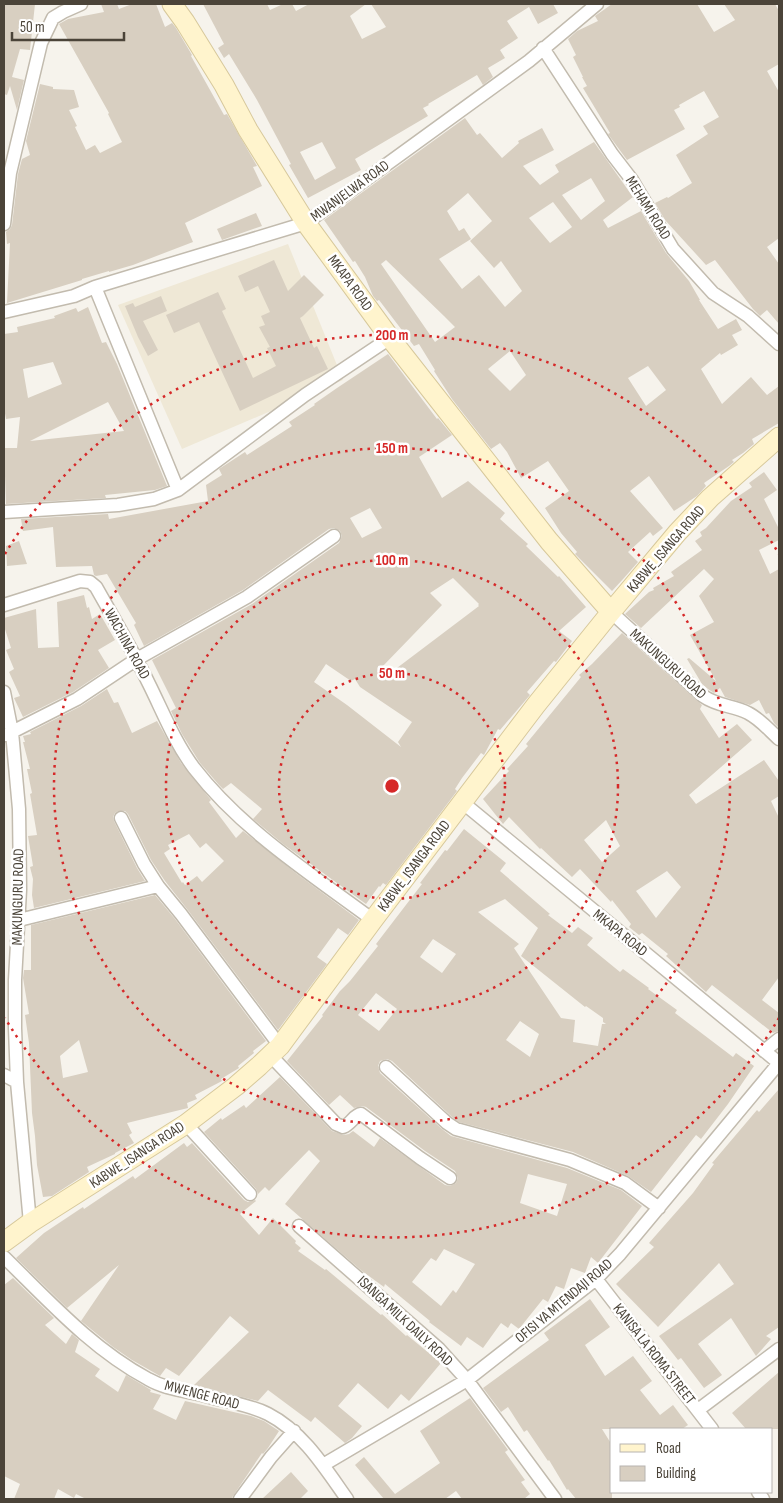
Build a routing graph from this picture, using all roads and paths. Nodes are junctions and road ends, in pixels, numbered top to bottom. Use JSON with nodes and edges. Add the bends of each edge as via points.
{"nodes":[{"id":1,"x":81,"y":4,"type":"edge"},
{"id":2,"x":172,"y":4,"type":"edge"},
{"id":3,"x":597,"y":4,"type":"edge"},
{"id":4,"x":543,"y":48,"type":"junction"},
{"id":5,"x":306,"y":223,"type":"junction"},
{"id":6,"x":4,"y":224,"type":"edge"},
{"id":7,"x":95,"y":287,"type":"junction"},
{"id":8,"x":4,"y":312,"type":"edge"},
{"id":9,"x":390,"y":338,"type":"junction"},
{"id":10,"x":779,"y":344,"type":"edge"},
{"id":11,"x":779,"y":437,"type":"edge"},
{"id":12,"x":178,"y":490,"type":"junction"},
{"id":13,"x":4,"y":512,"type":"edge"},
{"id":14,"x":334,"y":536,"type":"dead end"},
{"id":15,"x":4,"y":604,"type":"edge"},
{"id":16,"x":611,"y":612,"type":"junction"},
{"id":17,"x":136,"y":658,"type":"junction"},
{"id":18,"x":4,"y":692,"type":"edge"},
{"id":19,"x":8,"y":734,"type":"edge"},
{"id":20,"x":779,"y":739,"type":"edge"},
{"id":21,"x":462,"y":802,"type":"junction"},
{"id":22,"x":121,"y":818,"type":"dead end"},
{"id":23,"x":158,"y":886,"type":"junction"},
{"id":24,"x":19,"y":920,"type":"junction"},
{"id":25,"x":374,"y":920,"type":"junction"},
{"id":26,"x":779,"y":1039,"type":"edge"},
{"id":27,"x":275,"y":1051,"type":"junction"},
{"id":28,"x":764,"y":1051,"type":"junction"},
{"id":29,"x":779,"y":1063,"type":"edge"},
{"id":30,"x":386,"y":1066,"type":"dead end"},
{"id":31,"x":4,"y":1075,"type":"edge"},
{"id":32,"x":17,"y":1082,"type":"junction"},
{"id":33,"x":186,"y":1124,"type":"junction"},
{"id":34,"x":450,"y":1178,"type":"dead end"},
{"id":35,"x":250,"y":1194,"type":"dead end"},
{"id":36,"x":659,"y":1208,"type":"junction"},
{"id":37,"x":30,"y":1224,"type":"junction"},
{"id":38,"x":299,"y":1226,"type":"dead end"},
{"id":39,"x":4,"y":1242,"type":"edge"},
{"id":40,"x":4,"y":1257,"type":"edge"},
{"id":41,"x":596,"y":1279,"type":"junction"},
{"id":42,"x":779,"y":1349,"type":"edge"},
{"id":43,"x":467,"y":1380,"type":"junction"},
{"id":44,"x":698,"y":1410,"type":"junction"},
{"id":45,"x":711,"y":1428,"type":"edge"},
{"id":46,"x":294,"y":1431,"type":"junction"},
{"id":47,"x":323,"y":1465,"type":"junction"},
{"id":48,"x":240,"y":1499,"type":"edge"},
{"id":49,"x":346,"y":1499,"type":"edge"},
{"id":50,"x":555,"y":1499,"type":"edge"}],
"edges":[{"from":1,"to":6,"type":"street","via":[[53,18],[41,43],[10,173]]},
{"from":2,"to":5,"type":"street","name":"MKAPA ROAD","via":[[224,84],[248,130]]},
{"from":3,"to":4,"type":"street","name":"MWANJELWA ROAD"},
{"from":4,"to":5,"type":"street","name":"MWANJELWA ROAD"},
{"from":4,"to":10,"type":"street","name":"MEHAMI ROAD","via":[[632,180],[673,249],[713,293],[748,316]]},
{"from":5,"to":7,"type":"street","name":"MWANJELWA ROAD"},
{"from":5,"to":9,"type":"street","name":"MKAPA ROAD"},
{"from":7,"to":8,"type":"street","name":"MWANJELWA ROAD","via":[[74,296]]},
{"from":7,"to":12,"type":"street"},
{"from":9,"to":12,"type":"street","via":[[305,395]]},
{"from":9,"to":16,"type":"street","name":"MKAPA ROAD","via":[[549,541]]},
{"from":11,"to":16,"type":"street","name":"KABWE_ISANGA ROAD","via":[[710,498]]},
{"from":12,"to":13,"type":"street","via":[[118,505]]},
{"from":14,"to":17,"type":"street","via":[[247,596]]},
{"from":15,"to":17,"type":"street","name":"WACHINA ROAD","via":[[80,580],[90,582],[96,587]]},
{"from":16,"to":20,"type":"street","name":"MAKUNGURU ROAD","via":[[703,696],[712,702],[748,712]]},
{"from":16,"to":21,"type":"street","name":"KABWE_ISANGA ROAD"},
{"from":17,"to":19,"type":"street","via":[[77,699]]},
{"from":17,"to":25,"type":"street","name":"WACHINA ROAD","via":[[181,749],[208,785],[276,849]]},
{"from":18,"to":19,"type":"street","name":"MAKUNGURU ROAD"},
{"from":19,"to":24,"type":"street","name":"MAKUNGURU ROAD","via":[[19,809]]},
{"from":21,"to":25,"type":"street","name":"KABWE_ISANGA ROAD"},
{"from":21,"to":28,"type":"street","name":"MKAPA ROAD"},
{"from":22,"to":23,"type":"street"},
{"from":23,"to":24,"type":"street"},
{"from":23,"to":27,"type":"street","via":[[181,914]]},
{"from":24,"to":32,"type":"street","name":"MAKUNGURU ROAD","via":[[15,980]]},
{"from":25,"to":27,"type":"street","name":"KABWE_ISANGA ROAD"},
{"from":26,"to":28,"type":"street"},
{"from":27,"to":33,"type":"street","name":"KABWE_ISANGA ROAD"},
{"from":27,"to":34,"type":"street","via":[[336,1124],[346,1126],[361,1114]]},
{"from":28,"to":29,"type":"street","name":"MKAPA ROAD"},
{"from":29,"to":36,"type":"street","name":"OFISI YA MTENDAJI ROAD"},
{"from":30,"to":36,"type":"street","via":[[456,1128],[570,1160],[624,1183]]},
{"from":31,"to":32,"type":"street"},
{"from":32,"to":37,"type":"street","name":"MAKUNGURU ROAD"},
{"from":33,"to":35,"type":"street"},
{"from":33,"to":37,"type":"street","name":"KABWE_ISANGA ROAD"},
{"from":36,"to":41,"type":"street","name":"OFISI YA MTENDAJI ROAD"},
{"from":37,"to":39,"type":"street","name":"KABWE_ISANGA ROAD"},
{"from":38,"to":43,"type":"street","name":"ISANGA MILK DAILY ROAD","via":[[439,1349]]},
{"from":40,"to":46,"type":"street","name":"MWENGE ROAD","via":[[99,1348],[148,1379],[167,1388],[266,1413]]},
{"from":41,"to":43,"type":"street","name":"OFISI YA MTENDAJI ROAD"},
{"from":41,"to":44,"type":"street","name":"KANISA LA ROMA STREET"},
{"from":42,"to":44,"type":"street"},
{"from":43,"to":47,"type":"street","name":"OFISI YA MTENDAJI ROAD"},
{"from":43,"to":50,"type":"street","name":"ISANGA MILK DAILY ROAD"},
{"from":44,"to":45,"type":"street","name":"KANISA LA ROMA STREET"},
{"from":46,"to":47,"type":"street","name":"MWENGE ROAD"},
{"from":46,"to":48,"type":"street"},
{"from":47,"to":49,"type":"street","name":"MWENGE ROAD"}]}
